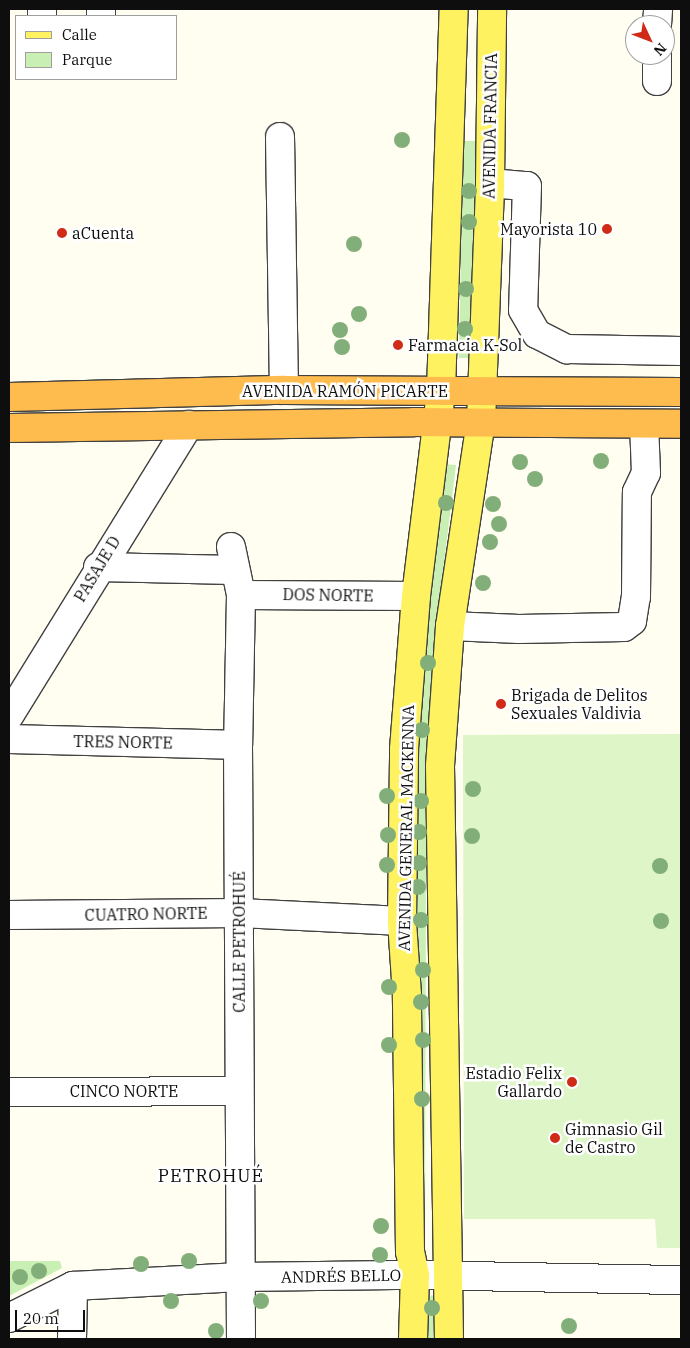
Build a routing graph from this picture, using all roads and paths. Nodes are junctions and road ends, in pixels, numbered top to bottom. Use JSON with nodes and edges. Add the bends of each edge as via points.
{"nodes":[{"id":1,"x":454,"y":9,"type":"edge"},
{"id":2,"x":492,"y":9,"type":"edge"},
{"id":3,"x":451,"y":114,"type":"junction"},
{"id":4,"x":490,"y":136,"type":"junction"},
{"id":5,"x":280,"y":137,"type":"dead end"},
{"id":6,"x":490,"y":183,"type":"junction"},
{"id":7,"x":681,"y":351,"type":"edge"},
{"id":8,"x":284,"y":390,"type":"junction"},
{"id":9,"x":482,"y":390,"type":"junction"},
{"id":10,"x":681,"y":392,"type":"edge"},
{"id":11,"x":9,"y":397,"type":"edge"},
{"id":12,"x":439,"y":407,"type":"junction"},
{"id":13,"x":481,"y":422,"type":"junction"},
{"id":14,"x":189,"y":424,"type":"junction"},
{"id":15,"x":644,"y":424,"type":"junction"},
{"id":16,"x":681,"y":424,"type":"edge"},
{"id":17,"x":9,"y":428,"type":"edge"},
{"id":18,"x":98,"y":567,"type":"junction"},
{"id":19,"x":235,"y":570,"type":"junction"},
{"id":20,"x":416,"y":596,"type":"junction"},
{"id":21,"x":450,"y":626,"type":"junction"},
{"id":22,"x":9,"y":716,"type":"edge"},
{"id":23,"x":9,"y":740,"type":"edge"},
{"id":24,"x":238,"y":745,"type":"junction"},
{"id":25,"x":240,"y":913,"type":"junction"},
{"id":26,"x":9,"y":915,"type":"edge"},
{"id":27,"x":402,"y":921,"type":"junction"},
{"id":28,"x":238,"y":1091,"type":"junction"},
{"id":29,"x":9,"y":1092,"type":"edge"},
{"id":30,"x":415,"y":1275,"type":"junction"},
{"id":31,"x":448,"y":1276,"type":"junction"},
{"id":32,"x":240,"y":1277,"type":"junction"},
{"id":33,"x":681,"y":1280,"type":"edge"},
{"id":34,"x":73,"y":1286,"type":"junction"},
{"id":35,"x":9,"y":1318,"type":"edge"},
{"id":36,"x":72,"y":1339,"type":"edge"},
{"id":37,"x":240,"y":1339,"type":"edge"},
{"id":38,"x":414,"y":1339,"type":"edge"},
{"id":39,"x":449,"y":1339,"type":"edge"}],
"edges":[{"from":1,"to":3,"type":"main road"},
{"from":2,"to":4,"type":"main road","name":"AVENIDA FRANCIA"},
{"from":3,"to":4,"type":"main road","via":[[462,129],[478,136]]},
{"from":3,"to":12,"type":"main road"},
{"from":4,"to":6,"type":"main road","name":"AVENIDA FRANCIA"},
{"from":5,"to":8,"type":"street"},
{"from":6,"to":7,"type":"street","via":[[527,186],[523,310],[537,334],[567,349]]},
{"from":6,"to":9,"type":"main road","name":"AVENIDA FRANCIA"},
{"from":8,"to":11,"type":"highway","name":"AVENIDA RAMÓN PICARTE"},
{"from":8,"to":12,"type":"highway","name":"AVENIDA RAMÓN PICARTE"},
{"from":9,"to":10,"type":"highway","name":"AVENIDA RAMÓN PICARTE"},
{"from":9,"to":12,"type":"highway","name":"AVENIDA RAMÓN PICARTE"},
{"from":9,"to":13,"type":"main road","name":"AVENIDA FRANCIA"},
{"from":12,"to":13,"type":"highway","name":"AVENIDA RAMÓN PICARTE"},
{"from":12,"to":14,"type":"highway","name":"AVENIDA RAMÓN PICARTE"},
{"from":12,"to":20,"type":"main road","name":"AVENIDA GENERAL MACKENNA"},
{"from":13,"to":15,"type":"highway","name":"AVENIDA RAMÓN PICARTE"},
{"from":13,"to":21,"type":"main road","name":"AVENIDA GENERAL MACKENNA"},
{"from":14,"to":17,"type":"highway","name":"AVENIDA RAMÓN PICARTE"},
{"from":14,"to":18,"type":"street","name":"PASAJE D"},
{"from":15,"to":16,"type":"highway","name":"AVENIDA RAMÓN PICARTE"},
{"from":15,"to":21,"type":"street","via":[[646,473],[636,492],[636,597],[632,621],[624,627],[518,629]]},
{"from":18,"to":19,"type":"street","name":"DOS NORTE"},
{"from":18,"to":22,"type":"street","name":"PASAJE D"},
{"from":19,"to":20,"type":"street","name":"DOS NORTE"},
{"from":19,"to":24,"type":"street","name":"CALLE PETROHUÉ"},
{"from":20,"to":27,"type":"main road","name":"AVENIDA GENERAL MACKENNA","via":[[404,750]]},
{"from":21,"to":31,"type":"main road","name":"AVENIDA GENERAL MACKENNA","via":[[440,766]]},
{"from":23,"to":24,"type":"street","name":"TRES NORTE"},
{"from":24,"to":25,"type":"street","name":"CALLE PETROHUÉ"},
{"from":25,"to":26,"type":"street","name":"CUATRO NORTE"},
{"from":25,"to":27,"type":"street","name":"CUATRO NORTE"},
{"from":25,"to":28,"type":"street","name":"CALLE PETROHUÉ"},
{"from":27,"to":30,"type":"main road","name":"AVENIDA GENERAL MACKENNA","via":[[407,995],[410,1252]]},
{"from":28,"to":29,"type":"street","name":"CINCO NORTE"},
{"from":28,"to":32,"type":"street","name":"CALLE PETROHUÉ"},
{"from":30,"to":31,"type":"street","name":"ANDRÉS BELLO"},
{"from":30,"to":32,"type":"street","name":"ANDRÉS BELLO"},
{"from":30,"to":38,"type":"main road","name":"AVENIDA GENERAL MACKENNA"},
{"from":31,"to":33,"type":"street","name":"ANDRÉS BELLO"},
{"from":31,"to":39,"type":"main road","name":"AVENIDA GENERAL MACKENNA"},
{"from":32,"to":34,"type":"street","name":"ANDRÉS BELLO"},
{"from":32,"to":37,"type":"street","name":"CALLE PETROHUÉ"},
{"from":34,"to":35,"type":"street","name":"ANDRÉS BELLO"},
{"from":34,"to":36,"type":"street"}]}
